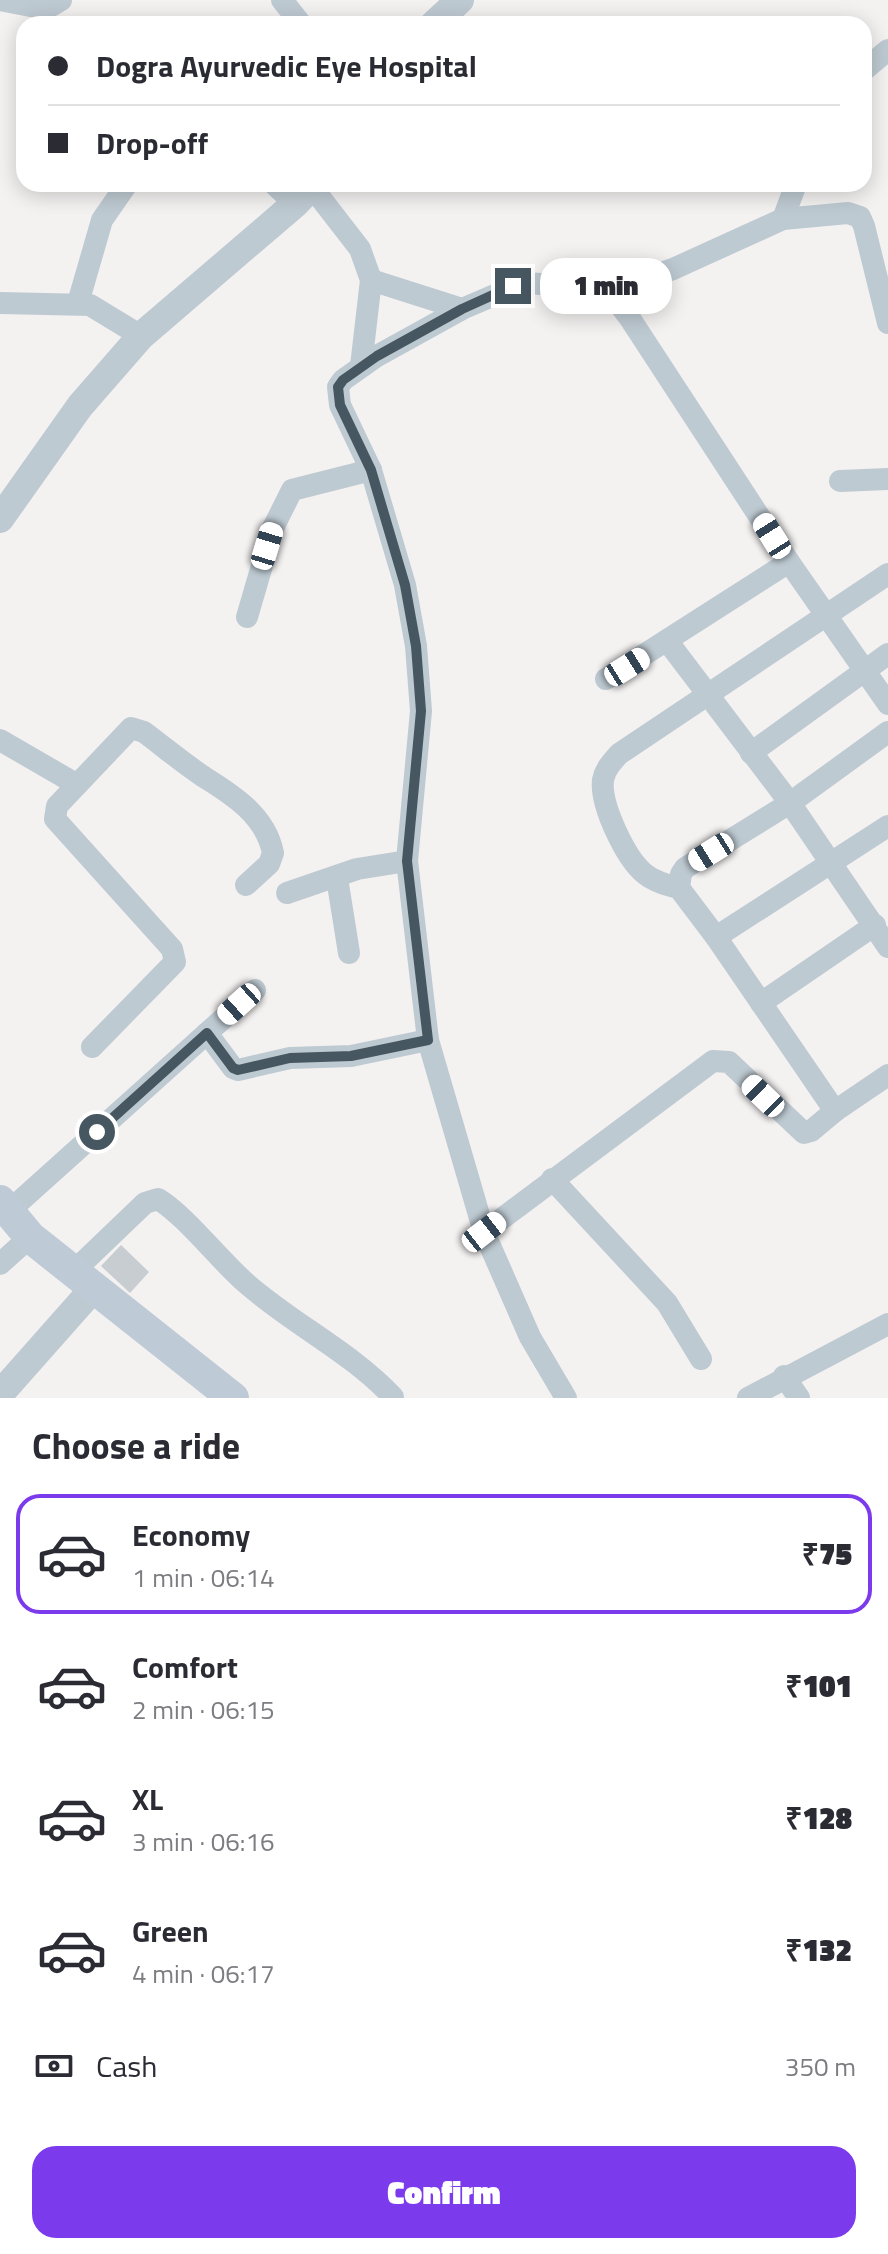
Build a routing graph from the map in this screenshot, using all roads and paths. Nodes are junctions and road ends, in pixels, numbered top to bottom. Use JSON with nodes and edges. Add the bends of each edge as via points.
{"nodes":[{"id":1,"x":0,"y":0,"type":"edge"},
{"id":2,"x":61,"y":0,"type":"edge"},
{"id":3,"x":282,"y":0,"type":"edge"},
{"id":4,"x":460,"y":0,"type":"edge"},
{"id":5,"x":295,"y":16,"type":"edge"},
{"id":6,"x":443,"y":16,"type":"edge"},
{"id":7,"x":888,"y":50,"type":"edge"},
{"id":8,"x":872,"y":63,"type":"edge"},
{"id":9,"x":121,"y":192,"type":"edge"},
{"id":10,"x":307,"y":192,"type":"edge"},
{"id":11,"x":793,"y":192,"type":"edge"},
{"id":12,"x":783,"y":219,"type":"junction"},
{"id":13,"x":371,"y":280,"type":"junction"},
{"id":14,"x":609,"y":291,"type":"junction"},
{"id":15,"x":0,"y":303,"type":"edge"},
{"id":16,"x":78,"y":303,"type":"junction"},
{"id":17,"x":462,"y":309,"type":"junction"},
{"id":18,"x":888,"y":323,"type":"edge"},
{"id":19,"x":141,"y":336,"type":"junction"},
{"id":20,"x":361,"y":366,"type":"junction"},
{"id":21,"x":371,"y":470,"type":"junction"},
{"id":22,"x":888,"y":479,"type":"edge"},
{"id":23,"x":840,"y":481,"type":"dead end"},
{"id":24,"x":0,"y":519,"type":"edge"},
{"id":25,"x":789,"y":562,"type":"junction"},
{"id":26,"x":888,"y":574,"type":"edge"},
{"id":27,"x":825,"y":615,"type":"junction"},
{"id":28,"x":247,"y":617,"type":"dead end"},
{"id":29,"x":668,"y":642,"type":"junction"},
{"id":30,"x":888,"y":654,"type":"edge"},
{"id":31,"x":863,"y":671,"type":"junction"},
{"id":32,"x":606,"y":679,"type":"dead end"},
{"id":33,"x":710,"y":694,"type":"junction"},
{"id":34,"x":888,"y":704,"type":"edge"},
{"id":35,"x":888,"y":732,"type":"edge"},
{"id":36,"x":0,"y":740,"type":"edge"},
{"id":37,"x":751,"y":753,"type":"junction"},
{"id":38,"x":76,"y":784,"type":"junction"},
{"id":39,"x":790,"y":803,"type":"junction"},
{"id":40,"x":888,"y":826,"type":"edge"},
{"id":41,"x":407,"y":861,"type":"junction"},
{"id":42,"x":831,"y":863,"type":"junction"},
{"id":43,"x":337,"y":878,"type":"junction"},
{"id":44,"x":246,"y":885,"type":"dead end"},
{"id":45,"x":679,"y":888,"type":"junction"},
{"id":46,"x":287,"y":893,"type":"dead end"},
{"id":47,"x":875,"y":925,"type":"junction"},
{"id":48,"x":716,"y":937,"type":"junction"},
{"id":49,"x":888,"y":947,"type":"edge"},
{"id":50,"x":349,"y":953,"type":"dead end"},
{"id":51,"x":255,"y":990,"type":"dead end"},
{"id":52,"x":761,"y":1003,"type":"junction"},
{"id":53,"x":207,"y":1033,"type":"junction"},
{"id":54,"x":428,"y":1040,"type":"junction"},
{"id":55,"x":92,"y":1047,"type":"dead end"},
{"id":56,"x":888,"y":1075,"type":"edge"},
{"id":57,"x":835,"y":1111,"type":"junction"},
{"id":58,"x":552,"y":1179,"type":"junction"},
{"id":59,"x":4,"y":1206,"type":"edge"},
{"id":60,"x":484,"y":1232,"type":"junction"},
{"id":61,"x":30,"y":1237,"type":"junction"},
{"id":62,"x":0,"y":1264,"type":"edge"},
{"id":63,"x":83,"y":1281,"type":"junction"},
{"id":64,"x":888,"y":1324,"type":"edge"},
{"id":65,"x":701,"y":1359,"type":"dead end"},
{"id":66,"x":784,"y":1376,"type":"junction"},
{"id":67,"x":0,"y":1394,"type":"edge"},
{"id":68,"x":220,"y":1394,"type":"edge"},
{"id":69,"x":393,"y":1397,"type":"edge"},
{"id":70,"x":566,"y":1398,"type":"edge"},
{"id":71,"x":748,"y":1398,"type":"edge"},
{"id":72,"x":799,"y":1398,"type":"edge"}],
"edges":[{"from":1,"to":2,"type":"street","via":[[46,9]]},
{"from":3,"to":5,"type":"street"},
{"from":4,"to":6,"type":"street"},
{"from":7,"to":8,"type":"street"},
{"from":9,"to":16,"type":"street","via":[[102,220]]},
{"from":10,"to":13,"type":"street","via":[[360,249]]},
{"from":10,"to":19,"type":"street"},
{"from":11,"to":12,"type":"street"},
{"from":12,"to":14,"type":"street","via":[[673,269]]},
{"from":12,"to":18,"type":"street","via":[[848,213],[860,217]]},
{"from":13,"to":17,"type":"street"},
{"from":13,"to":20,"type":"street"},
{"from":14,"to":17,"type":"street","via":[[584,284],[523,283]]},
{"from":14,"to":25,"type":"street"},
{"from":15,"to":16,"type":"street"},
{"from":16,"to":19,"type":"street","via":[[101,310]]},
{"from":17,"to":20,"type":"street"},
{"from":19,"to":24,"type":"street","via":[[80,406]]},
{"from":20,"to":21,"type":"street","via":[[343,380],[338,395]]},
{"from":21,"to":28,"type":"street","via":[[297,486],[289,494],[273,528]]},
{"from":21,"to":41,"type":"street","via":[[405,585],[416,646],[421,711]]},
{"from":22,"to":23,"type":"street"},
{"from":25,"to":27,"type":"street"},
{"from":25,"to":29,"type":"street"},
{"from":26,"to":27,"type":"street"},
{"from":27,"to":31,"type":"street"},
{"from":27,"to":33,"type":"street"},
{"from":29,"to":32,"type":"street"},
{"from":29,"to":33,"type":"street"},
{"from":30,"to":31,"type":"street"},
{"from":31,"to":34,"type":"street"},
{"from":31,"to":37,"type":"street"},
{"from":33,"to":37,"type":"street"},
{"from":33,"to":45,"type":"street","via":[[619,754],[603,780],[604,797],[631,859],[647,876]]},
{"from":35,"to":39,"type":"street"},
{"from":36,"to":38,"type":"street"},
{"from":37,"to":39,"type":"street"},
{"from":38,"to":44,"type":"street","via":[[131,728],[144,732],[239,800],[265,829],[272,859]]},
{"from":38,"to":55,"type":"street","via":[[57,806],[59,826],[175,956],[171,967]]},
{"from":39,"to":42,"type":"street"},
{"from":39,"to":45,"type":"street","via":[[685,868]]},
{"from":40,"to":42,"type":"street"},
{"from":41,"to":43,"type":"street","via":[[357,869]]},
{"from":41,"to":54,"type":"street"},
{"from":42,"to":47,"type":"street"},
{"from":42,"to":48,"type":"street"},
{"from":43,"to":46,"type":"street"},
{"from":43,"to":50,"type":"street"},
{"from":45,"to":48,"type":"street"},
{"from":47,"to":49,"type":"street"},
{"from":47,"to":52,"type":"street"},
{"from":48,"to":52,"type":"street"},
{"from":51,"to":53,"type":"street"},
{"from":52,"to":57,"type":"street"},
{"from":53,"to":54,"type":"street","via":[[238,1070]]},
{"from":53,"to":59,"type":"street"},
{"from":54,"to":60,"type":"street"},
{"from":56,"to":57,"type":"street"},
{"from":57,"to":58,"type":"street","via":[[804,1133],[729,1062],[713,1061]]},
{"from":58,"to":60,"type":"street"},
{"from":58,"to":65,"type":"street","via":[[667,1303]]},
{"from":59,"to":61,"type":"main road"},
{"from":60,"to":70,"type":"street","via":[[530,1337]]},
{"from":61,"to":62,"type":"street"},
{"from":61,"to":63,"type":"main road"},
{"from":63,"to":67,"type":"street"},
{"from":63,"to":68,"type":"main road"},
{"from":63,"to":69,"type":"street","via":[[145,1203],[158,1199],[246,1283],[293,1322],[361,1365]]},
{"from":64,"to":66,"type":"street"},
{"from":66,"to":71,"type":"street"},
{"from":66,"to":72,"type":"street"}]}
